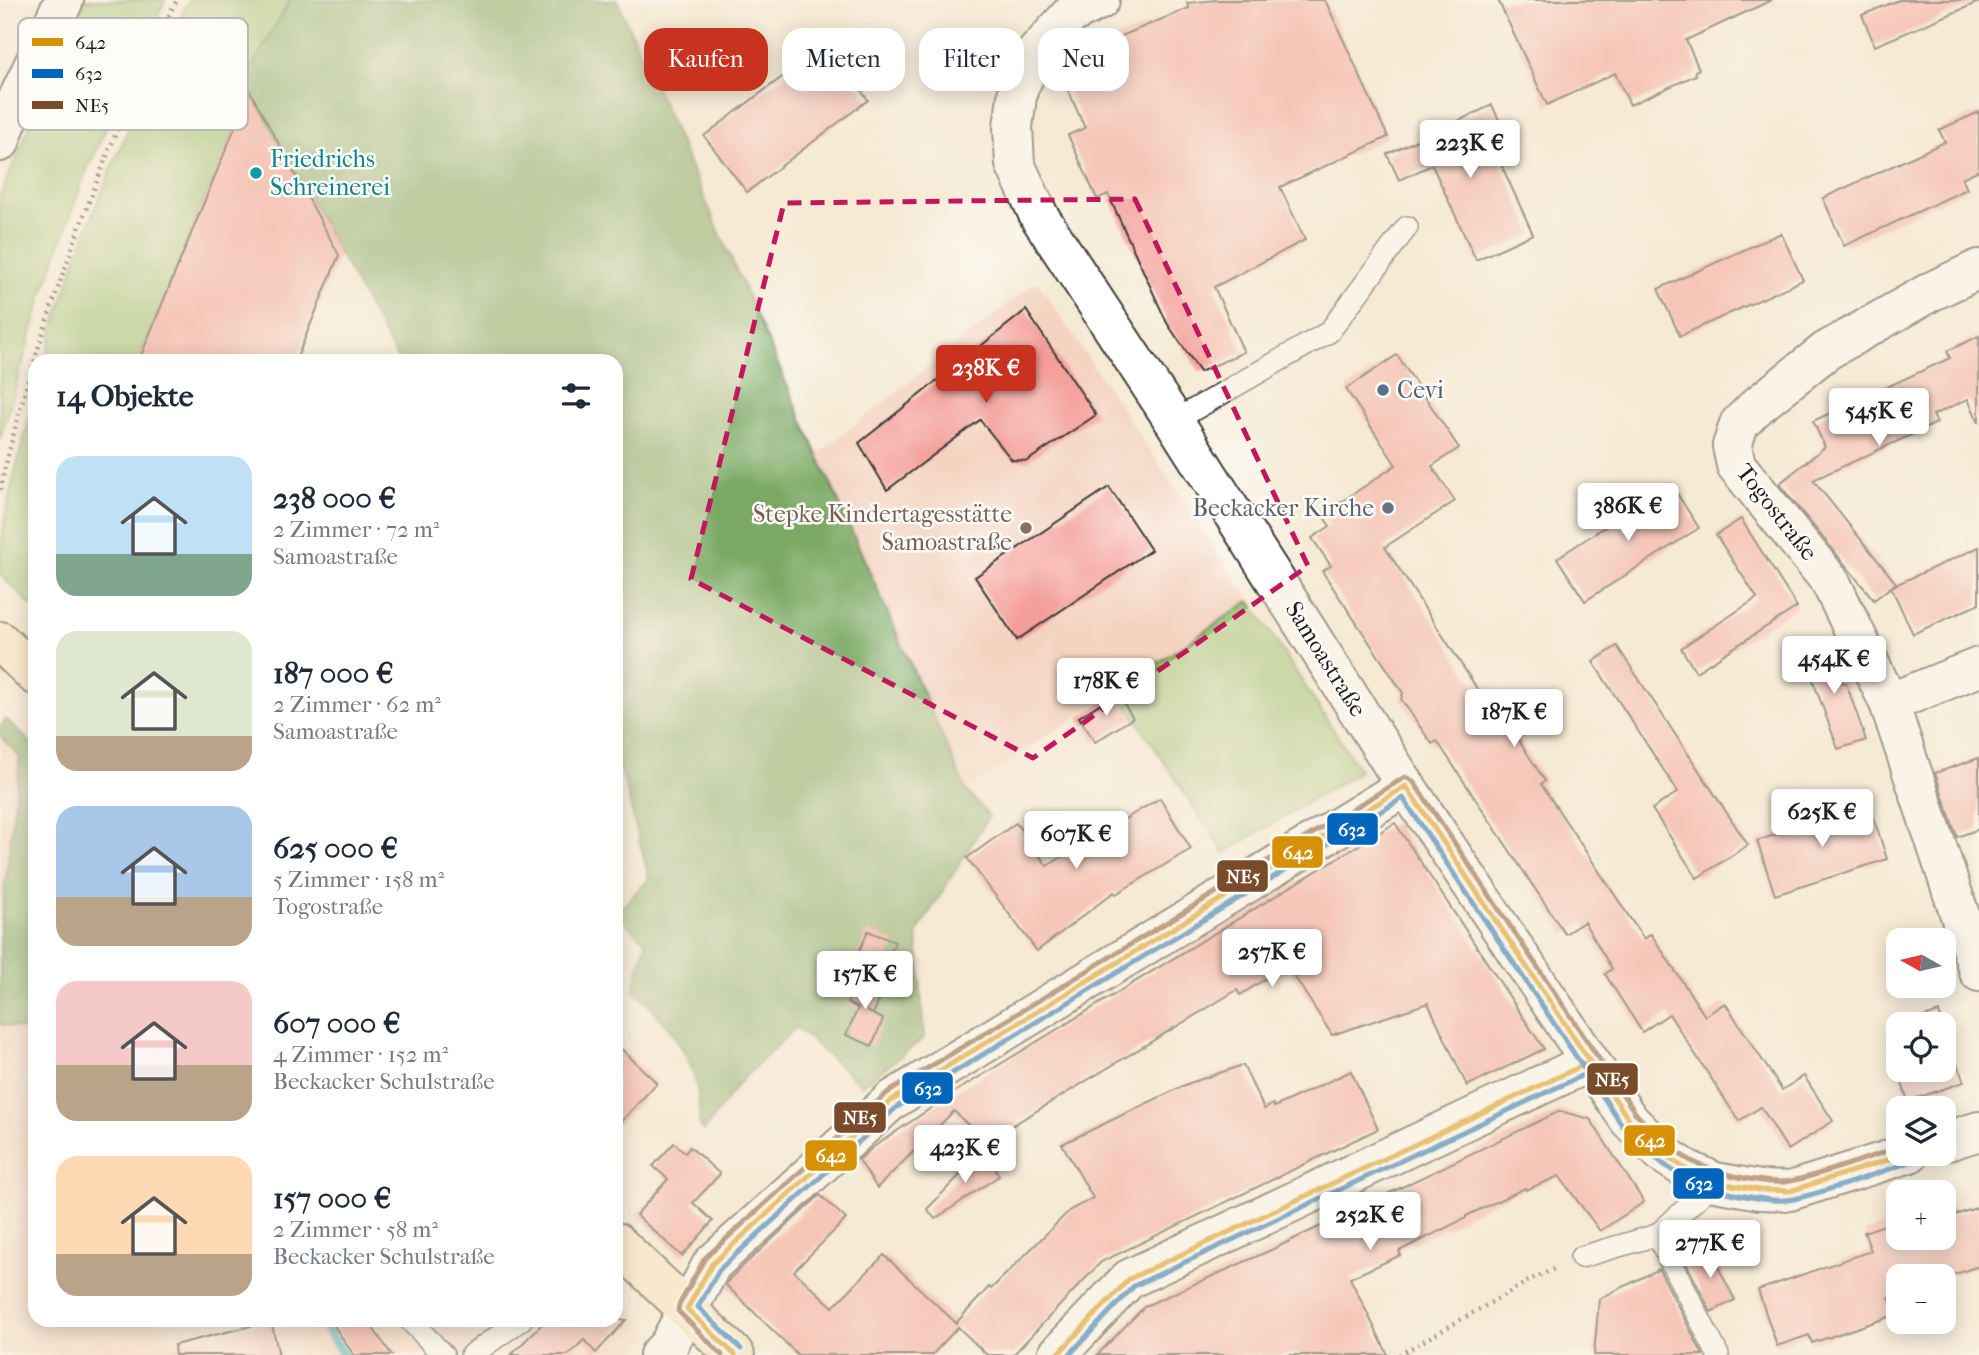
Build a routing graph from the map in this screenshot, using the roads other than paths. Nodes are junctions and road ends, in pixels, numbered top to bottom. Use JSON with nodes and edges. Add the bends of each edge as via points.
{"nodes":[{"id":1,"x":64,"y":0,"type":"edge"},
{"id":2,"x":1100,"y":0,"type":"edge"},
{"id":3,"x":55,"y":18,"type":"edge"},
{"id":4,"x":18,"y":91,"type":"edge"},
{"id":5,"x":2,"y":123,"type":"edge"},
{"id":6,"x":1408,"y":227,"type":"dead end"},
{"id":7,"x":1979,"y":270,"type":"edge"},
{"id":8,"x":1174,"y":421,"type":"junction"},
{"id":9,"x":0,"y":641,"type":"edge"},
{"id":10,"x":1979,"y":667,"type":"edge"},
{"id":11,"x":28,"y":668,"type":"edge"},
{"id":12,"x":1889,"y":703,"type":"junction"},
{"id":13,"x":1406,"y":786,"type":"junction"},
{"id":14,"x":1979,"y":972,"type":"edge"},
{"id":15,"x":1590,"y":1062,"type":"junction"},
{"id":16,"x":1979,"y":1131,"type":"edge"},
{"id":17,"x":1956,"y":1138,"type":"edge"},
{"id":18,"x":1886,"y":1161,"type":"edge"},
{"id":19,"x":1715,"y":1182,"type":"junction"},
{"id":20,"x":1657,"y":1235,"type":"junction"},
{"id":21,"x":623,"y":1249,"type":"edge"},
{"id":22,"x":1581,"y":1257,"type":"road end"},
{"id":23,"x":687,"y":1310,"type":"junction"},
{"id":24,"x":417,"y":1327,"type":"edge"},
{"id":25,"x":511,"y":1327,"type":"edge"},
{"id":26,"x":443,"y":1355,"type":"edge"},
{"id":27,"x":471,"y":1355,"type":"edge"},
{"id":28,"x":659,"y":1355,"type":"edge"},
{"id":29,"x":735,"y":1355,"type":"edge"},
{"id":30,"x":1057,"y":1355,"type":"edge"},
{"id":31,"x":1718,"y":1355,"type":"edge"}],
"edges":[{"from":1,"to":3,"type":"street"},
{"from":2,"to":8,"type":"street","name":"Samoastraße","via":[[1071,14],[1035,54],[1018,89],[1015,164],[1039,216]]},
{"from":4,"to":5,"type":"street"},
{"from":6,"to":8,"type":"lane","via":[[1329,332]]},
{"from":7,"to":12,"type":"street","name":"Togostraße","via":[[1826,351],[1739,424],[1732,446],[1736,465],[1830,580]]},
{"from":8,"to":13,"type":"street","name":"Samoastraße"},
{"from":9,"to":11,"type":"street"},
{"from":10,"to":12,"type":"street"},
{"from":12,"to":14,"type":"street","name":"Togostraße"},
{"from":13,"to":15,"type":"street","name":"Samoastraße"},
{"from":13,"to":23,"type":"street","via":[[892,1100],[712,1264]]},
{"from":15,"to":19,"type":"street","name":"Samoastraße","via":[[1629,1120],[1663,1154]]},
{"from":15,"to":30,"type":"street","via":[[1129,1279]]},
{"from":16,"to":17,"type":"street"},
{"from":18,"to":19,"type":"street","name":"Samoastraße","via":[[1790,1191]]},
{"from":19,"to":20,"type":"lane"},
{"from":20,"to":22,"type":"lane"},
{"from":20,"to":31,"type":"lane"},
{"from":21,"to":23,"type":"street"},
{"from":23,"to":28,"type":"street"},
{"from":23,"to":29,"type":"street"},
{"from":24,"to":26,"type":"lane"},
{"from":25,"to":27,"type":"lane"}]}
